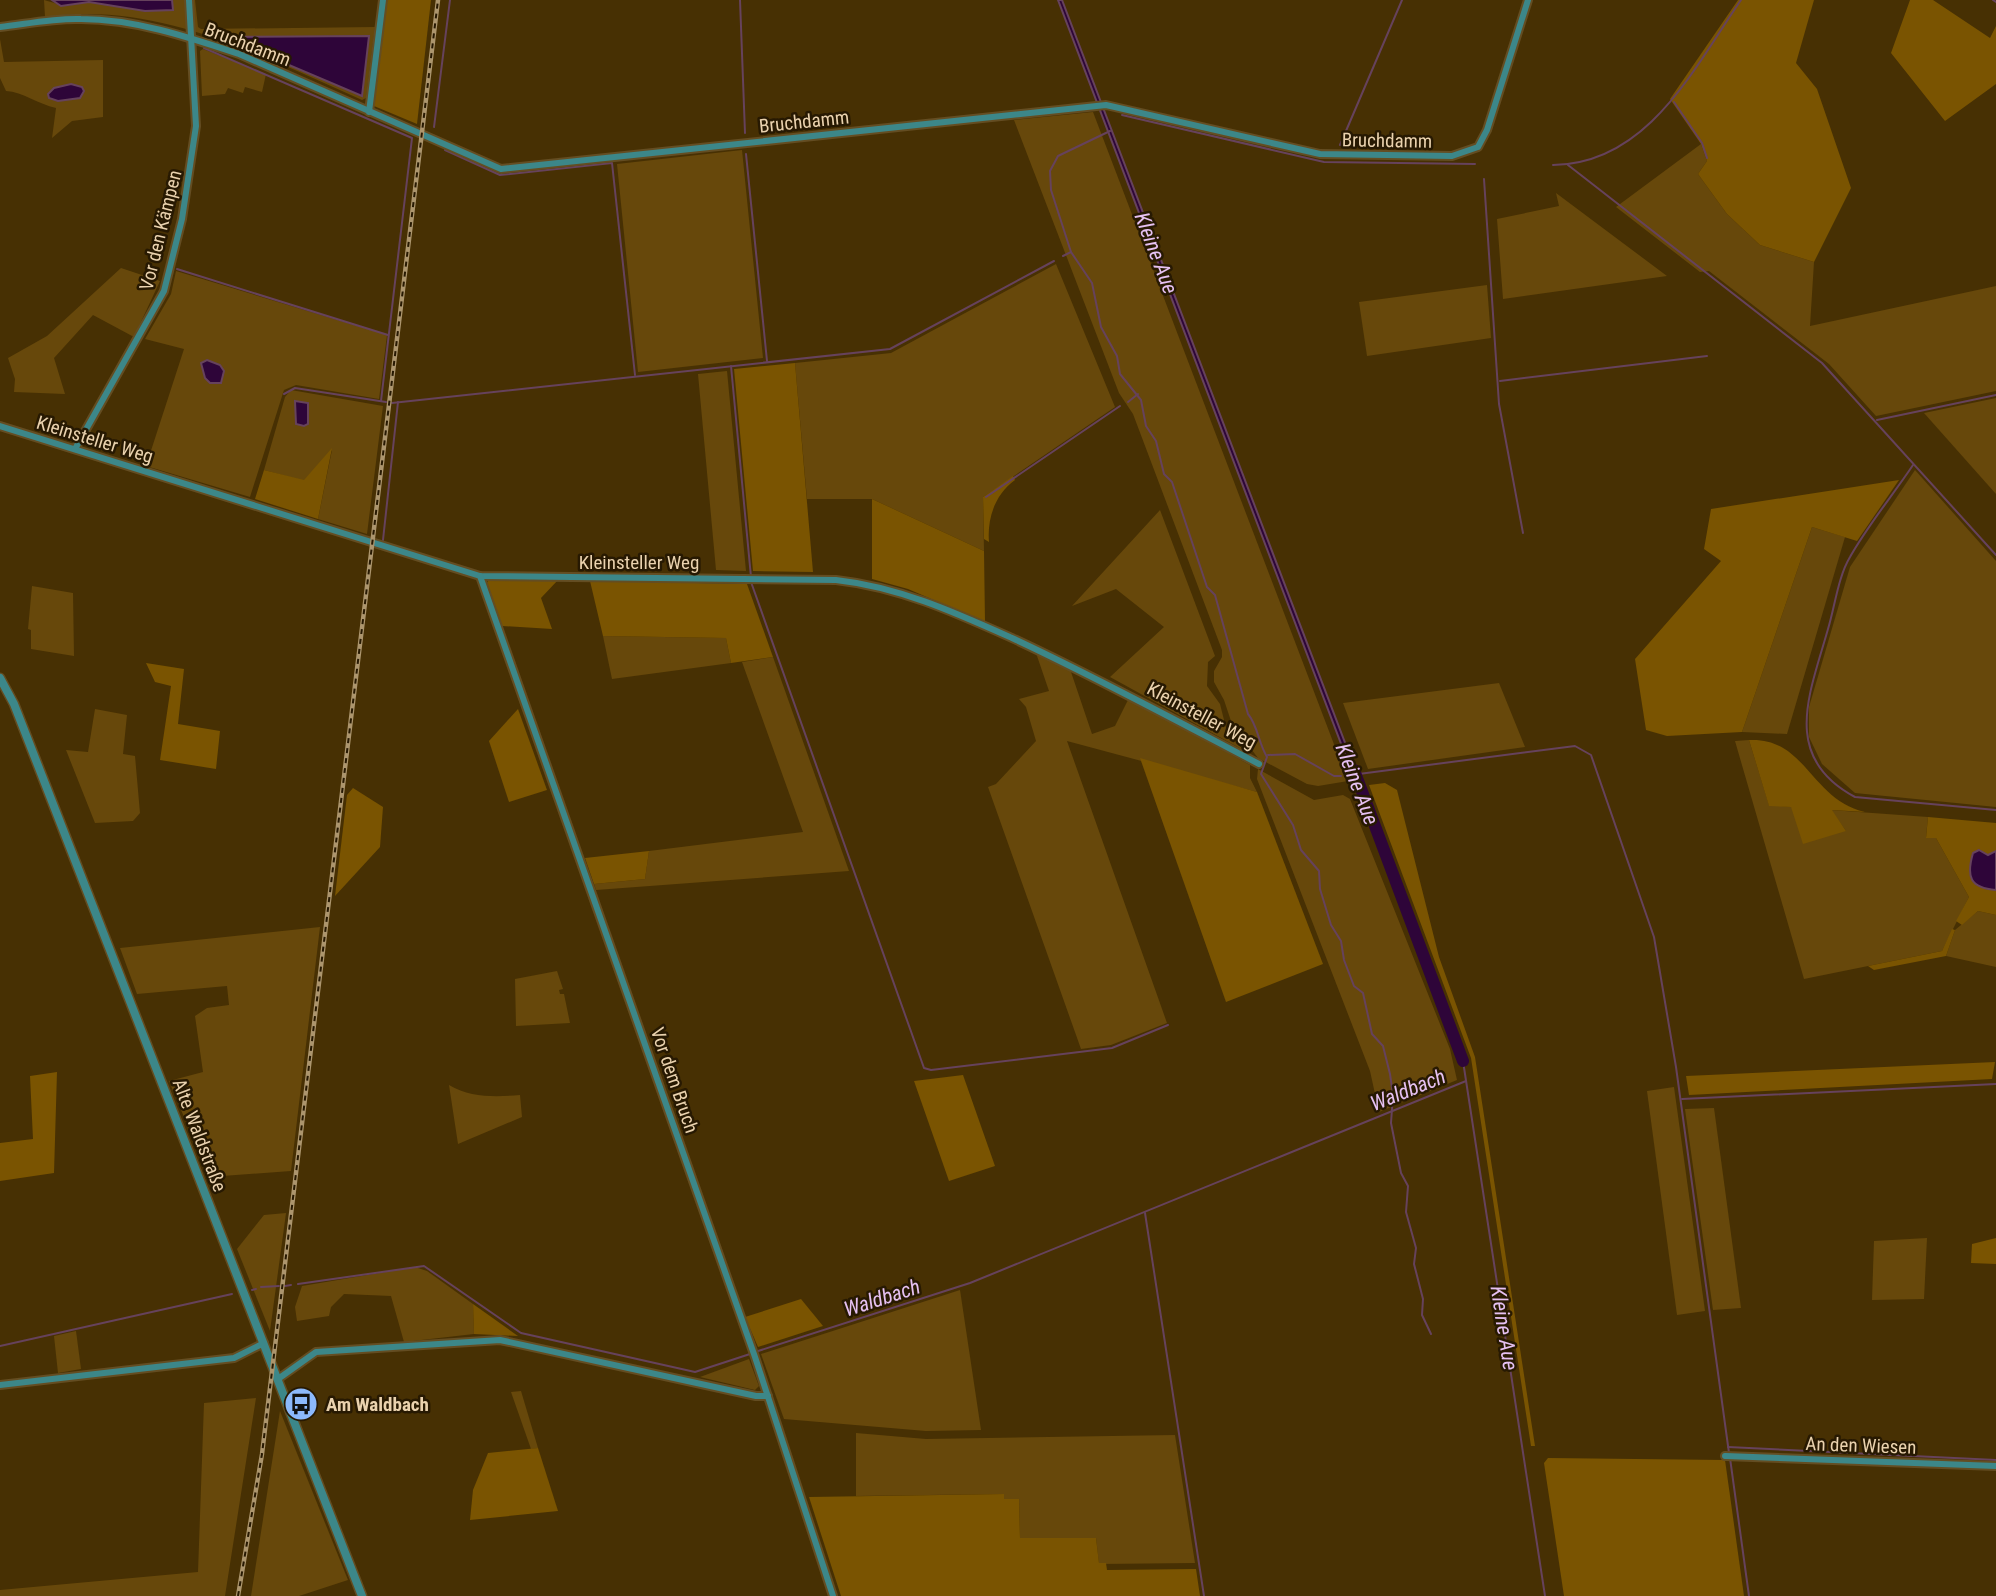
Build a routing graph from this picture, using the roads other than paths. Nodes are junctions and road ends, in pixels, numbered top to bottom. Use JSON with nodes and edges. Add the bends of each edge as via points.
{"nodes":[{"id":1,"x":189,"y":0,"type":"edge"},
{"id":2,"x":383,"y":0,"type":"edge"},
{"id":3,"x":1528,"y":0,"type":"edge"},
{"id":4,"x":0,"y":27,"type":"edge"},
{"id":5,"x":194,"y":39,"type":"junction"},
{"id":6,"x":369,"y":112,"type":"junction"},
{"id":7,"x":0,"y":426,"type":"edge"},
{"id":8,"x":75,"y":449,"type":"junction"},
{"id":9,"x":480,"y":576,"type":"junction"},
{"id":10,"x":2,"y":682,"type":"edge"},
{"id":11,"x":1259,"y":764,"type":"dead end"},
{"id":12,"x":264,"y":1343,"type":"junction"},
{"id":13,"x":278,"y":1379,"type":"junction"},
{"id":14,"x":0,"y":1385,"type":"edge"},
{"id":15,"x":768,"y":1396,"type":"junction"},
{"id":16,"x":1725,"y":1456,"type":"dead end"},
{"id":17,"x":1996,"y":1466,"type":"edge"},
{"id":18,"x":362,"y":1596,"type":"edge"},
{"id":19,"x":833,"y":1596,"type":"edge"}],
"edges":[{"from":1,"to":5,"type":"street","name":"Vor den Kämpen"},
{"from":2,"to":6,"type":"street"},
{"from":3,"to":6,"type":"street","name":"Bruchdamm","via":[[1478,147],[1452,156],[1340,156],[1106,105],[516,169],[493,167]]},
{"from":4,"to":5,"type":"street","name":"Bruchdamm","via":[[79,18],[122,22]]},
{"from":5,"to":6,"type":"street","name":"Bruchdamm"},
{"from":5,"to":8,"type":"street","name":"Vor den Kämpen","via":[[196,126],[191,171],[164,291]]},
{"from":7,"to":8,"type":"street","name":"Kleinsteller Weg"},
{"from":8,"to":9,"type":"street","name":"Kleinsteller Weg"},
{"from":9,"to":11,"type":"street","name":"Kleinsteller Weg","via":[[836,579],[877,584],[1107,682]]},
{"from":9,"to":15,"type":"street","name":"Vor dem Bruch"},
{"from":10,"to":12,"type":"street","name":"Alte Waldstraße"},
{"from":12,"to":13,"type":"street","name":"Alte Waldstraße"},
{"from":12,"to":14,"type":"street","via":[[234,1358]]},
{"from":13,"to":15,"type":"street","via":[[316,1352],[500,1340]]},
{"from":13,"to":18,"type":"street","name":"Alte Waldstraße"},
{"from":15,"to":19,"type":"street","name":"Vor dem Bruch"},
{"from":16,"to":17,"type":"street","name":"An den Wiesen"}]}
